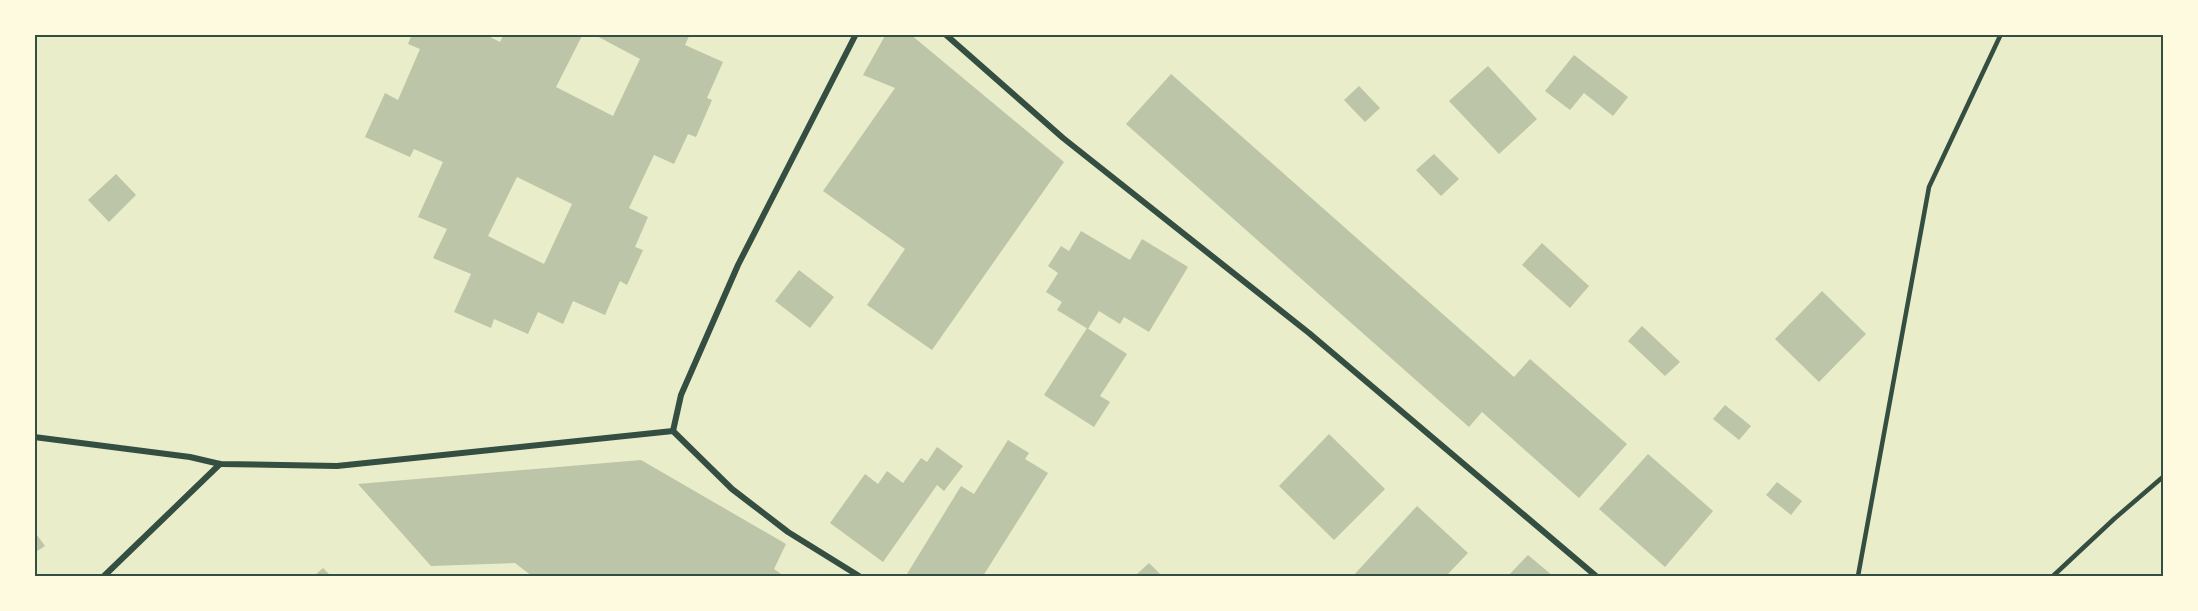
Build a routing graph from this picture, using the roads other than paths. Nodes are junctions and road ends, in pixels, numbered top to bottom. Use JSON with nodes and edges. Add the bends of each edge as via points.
{"nodes":[{"id":1,"x":856,"y":34,"type":"edge"},
{"id":2,"x":945,"y":34,"type":"edge"},
{"id":3,"x":2001,"y":34,"type":"edge"},
{"id":4,"x":673,"y":431,"type":"junction"},
{"id":5,"x":34,"y":437,"type":"edge"},
{"id":6,"x":220,"y":464,"type":"junction"},
{"id":7,"x":2163,"y":476,"type":"edge"},
{"id":8,"x":104,"y":576,"type":"edge"},
{"id":9,"x":859,"y":576,"type":"edge"},
{"id":10,"x":1596,"y":576,"type":"edge"},
{"id":11,"x":1858,"y":576,"type":"edge"},
{"id":12,"x":2054,"y":576,"type":"edge"}],
"edges":[{"from":1,"to":4,"type":"street","via":[[738,265],[681,395]]},
{"from":2,"to":10,"type":"street","via":[[1064,138],[1310,333]]},
{"from":3,"to":11,"type":"lane","via":[[1929,187]]},
{"from":4,"to":6,"type":"street","via":[[337,466]]},
{"from":4,"to":9,"type":"street","via":[[732,489],[788,532]]},
{"from":5,"to":6,"type":"street"},
{"from":6,"to":8,"type":"street"},
{"from":7,"to":12,"type":"lane"}]}
